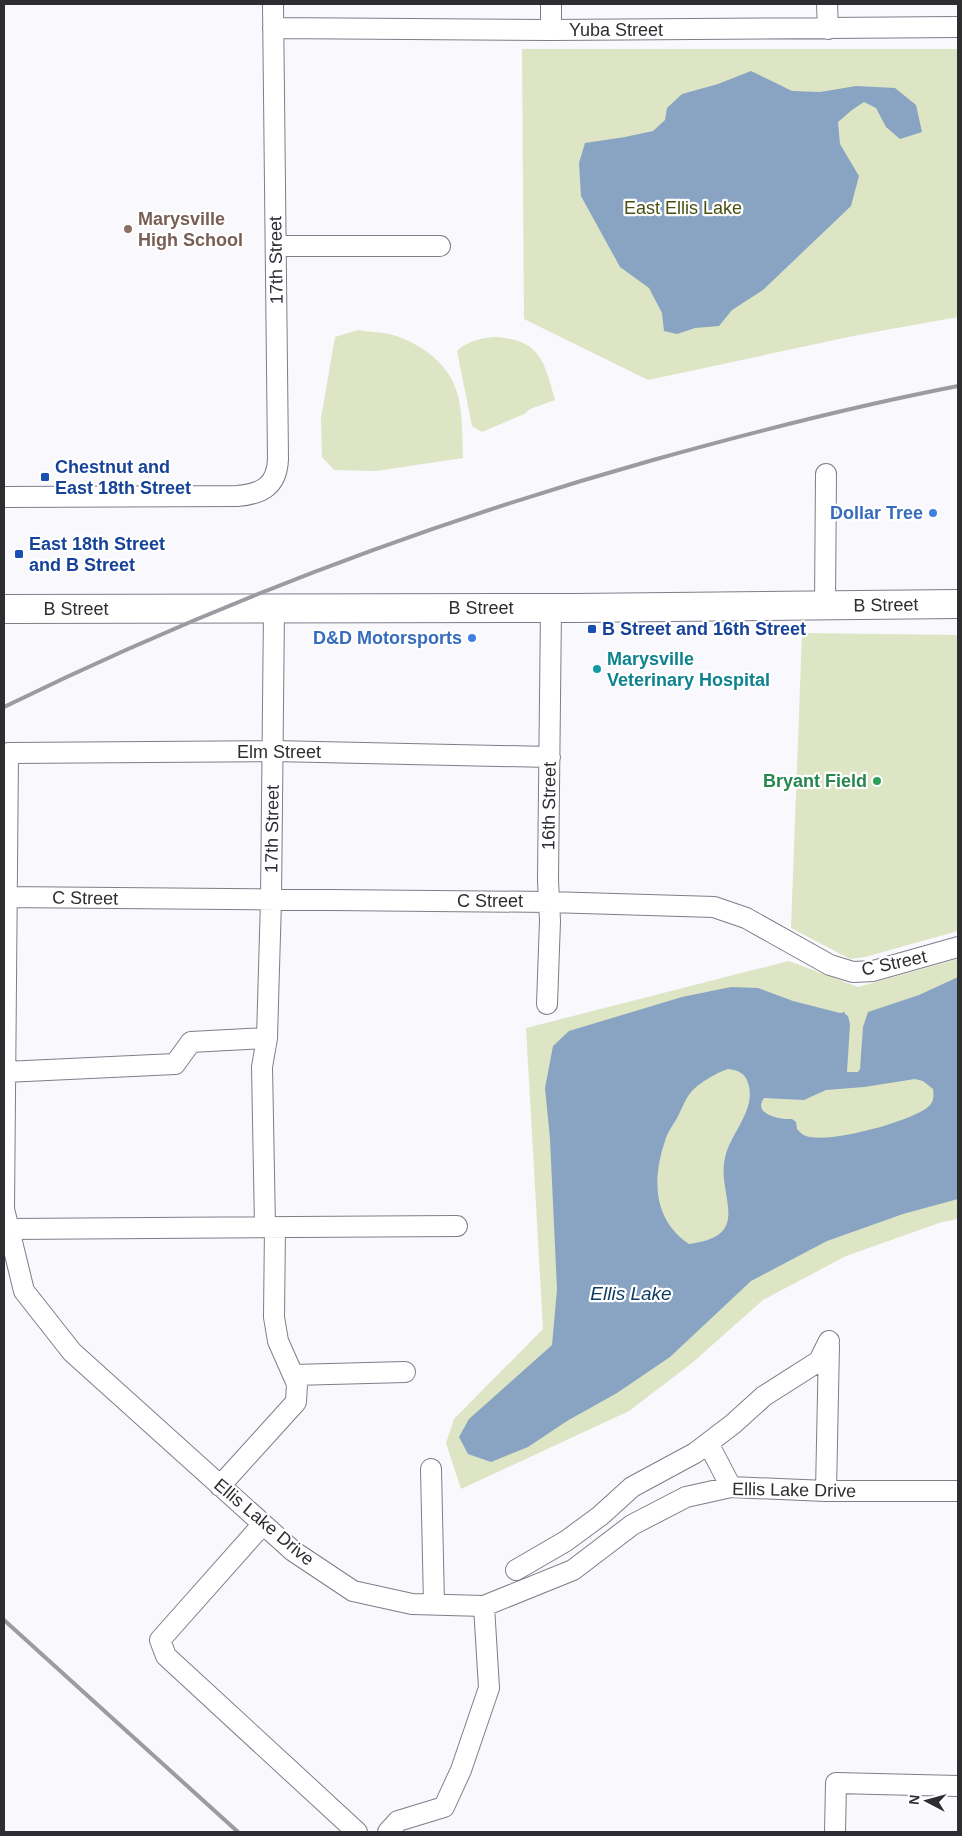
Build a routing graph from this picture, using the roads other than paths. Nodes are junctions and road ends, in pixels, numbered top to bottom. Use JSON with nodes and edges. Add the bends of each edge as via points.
{"nodes":[{"id":1,"x":273,"y":4,"type":"edge"},
{"id":2,"x":550,"y":4,"type":"edge"},
{"id":3,"x":828,"y":4,"type":"edge"},
{"id":4,"x":958,"y":27,"type":"edge"},
{"id":5,"x":274,"y":28,"type":"junction"},
{"id":6,"x":828,"y":29,"type":"junction"},
{"id":7,"x":551,"y":30,"type":"junction"},
{"id":8,"x":276,"y":246,"type":"junction"},
{"id":9,"x":440,"y":246,"type":"dead end"},
{"id":10,"x":826,"y":474,"type":"dead end"},
{"id":11,"x":4,"y":497,"type":"edge"},
{"id":12,"x":958,"y":604,"type":"edge"},
{"id":13,"x":825,"y":606,"type":"junction"},
{"id":14,"x":551,"y":608,"type":"junction"},
{"id":15,"x":4,"y":609,"type":"edge"},
{"id":16,"x":274,"y":609,"type":"junction"},
{"id":17,"x":273,"y":751,"type":"junction"},
{"id":18,"x":8,"y":753,"type":"joint"},
{"id":19,"x":550,"y":756,"type":"junction"},
{"id":20,"x":5,"y":897,"type":"edge"},
{"id":21,"x":271,"y":900,"type":"junction"},
{"id":22,"x":549,"y":902,"type":"junction"},
{"id":23,"x":958,"y":947,"type":"edge"},
{"id":24,"x":547,"y":1004,"type":"dead end"},
{"id":25,"x":267,"y":1038,"type":"junction"},
{"id":26,"x":5,"y":1072,"type":"junction"},
{"id":27,"x":4,"y":1209,"type":"edge"},
{"id":28,"x":457,"y":1226,"type":"dead end"},
{"id":29,"x":270,"y":1227,"type":"junction"},
{"id":30,"x":9,"y":1229,"type":"junction"},
{"id":31,"x":405,"y":1372,"type":"dead end"},
{"id":32,"x":293,"y":1375,"type":"junction"},
{"id":33,"x":708,"y":1443,"type":"junction"},
{"id":34,"x":431,"y":1469,"type":"dead end"},
{"id":35,"x":220,"y":1486,"type":"junction"},
{"id":36,"x":730,"y":1487,"type":"junction"},
{"id":37,"x":826,"y":1490,"type":"junction"},
{"id":38,"x":958,"y":1491,"type":"edge"},
{"id":39,"x":263,"y":1524,"type":"junction"},
{"id":40,"x":588,"y":1524,"type":"junction"},
{"id":41,"x":604,"y":1546,"type":"junction"},
{"id":42,"x":516,"y":1570,"type":"dead end"},
{"id":43,"x":434,"y":1604,"type":"junction"},
{"id":44,"x":484,"y":1606,"type":"junction"},
{"id":45,"x":958,"y":1786,"type":"edge"},
{"id":46,"x":357,"y":1832,"type":"edge"},
{"id":47,"x":388,"y":1832,"type":"edge"},
{"id":48,"x":835,"y":1832,"type":"edge"}],
"edges":[{"from":1,"to":5,"type":"street","name":"17th Street"},
{"from":2,"to":7,"type":"street"},
{"from":3,"to":6,"type":"street"},
{"from":4,"to":6,"type":"street","name":"Yuba Street"},
{"from":5,"to":7,"type":"street","name":"Yuba Street"},
{"from":5,"to":8,"type":"street","name":"17th Street"},
{"from":6,"to":7,"type":"street","name":"Yuba Street"},
{"from":8,"to":9,"type":"street"},
{"from":8,"to":11,"type":"street","name":"17th Street","via":[[278,469],[266,488],[238,496]]},
{"from":10,"to":13,"type":"street"},
{"from":12,"to":13,"type":"highway","name":"B Street"},
{"from":13,"to":14,"type":"highway","name":"B Street"},
{"from":14,"to":16,"type":"highway","name":"B Street"},
{"from":14,"to":19,"type":"street","name":"16th Street"},
{"from":15,"to":16,"type":"highway","name":"B Street"},
{"from":16,"to":17,"type":"street","name":"17th Street"},
{"from":17,"to":18,"type":"street","name":"Elm Street"},
{"from":17,"to":19,"type":"street","name":"Elm Street"},
{"from":17,"to":21,"type":"street","name":"17th Street"},
{"from":18,"to":20,"type":"street","name":"Ellis Lake Drive"},
{"from":19,"to":22,"type":"street","name":"16th Street"},
{"from":20,"to":21,"type":"street","name":"C Street"},
{"from":20,"to":26,"type":"street","name":"Ellis Lake Drive"},
{"from":21,"to":22,"type":"street","name":"C Street"},
{"from":21,"to":25,"type":"street","name":"17th Street"},
{"from":22,"to":23,"type":"street","name":"C Street","via":[[714,907],[746,918],[830,965],[853,972],[873,971]]},
{"from":22,"to":24,"type":"street","name":"16th Street"},
{"from":25,"to":26,"type":"street","via":[[190,1042],[175,1064]]},
{"from":25,"to":29,"type":"street","name":"17th Street","via":[[262,1067]]},
{"from":26,"to":27,"type":"street","name":"Ellis Lake Drive"},
{"from":27,"to":30,"type":"street","name":"Ellis Lake Drive"},
{"from":28,"to":29,"type":"street"},
{"from":29,"to":30,"type":"street"},
{"from":29,"to":32,"type":"street","name":"17th Street","via":[[274,1317],[278,1341]]},
{"from":30,"to":35,"type":"street","name":"Ellis Lake Drive","via":[[24,1291],[72,1352]]},
{"from":31,"to":32,"type":"street"},
{"from":32,"to":35,"type":"street","name":"17th Street","via":[[297,1384],[296,1402]]},
{"from":33,"to":36,"type":"street"},
{"from":33,"to":37,"type":"street","via":[[764,1396],[819,1361],[829,1341]]},
{"from":33,"to":40,"type":"street","via":[[632,1487]]},
{"from":34,"to":43,"type":"street"},
{"from":35,"to":39,"type":"street","name":"Ellis Lake Drive"},
{"from":36,"to":37,"type":"street","name":"Ellis Lake Drive"},
{"from":36,"to":41,"type":"street","name":"Ellis Lake Drive","via":[[686,1497],[632,1524]]},
{"from":37,"to":38,"type":"street","name":"Ellis Lake Drive"},
{"from":39,"to":43,"type":"street","name":"Ellis Lake Drive","via":[[293,1551],[353,1591],[412,1604]]},
{"from":39,"to":46,"type":"street","via":[[160,1640],[166,1656]]},
{"from":40,"to":41,"type":"street"},
{"from":40,"to":42,"type":"street"},
{"from":41,"to":44,"type":"street","name":"Ellis Lake Drive","via":[[573,1570]]},
{"from":43,"to":44,"type":"street","name":"Ellis Lake Drive"},
{"from":44,"to":47,"type":"street","via":[[489,1688],[461,1770],[444,1807],[398,1820]]},
{"from":45,"to":48,"type":"street","via":[[836,1783]]}]}
